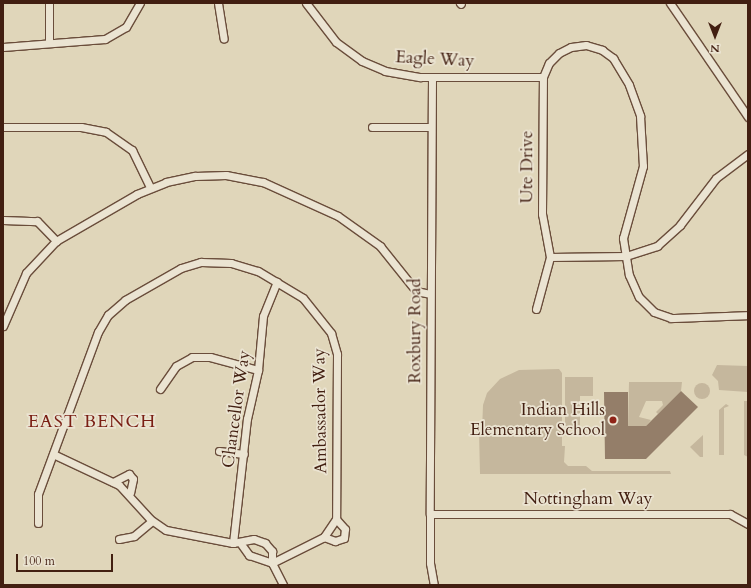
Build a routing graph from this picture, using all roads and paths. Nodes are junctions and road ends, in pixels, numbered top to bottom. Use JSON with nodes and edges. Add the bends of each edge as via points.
{"nodes":[{"id":1,"x":49,"y":3,"type":"edge"},
{"id":2,"x":140,"y":3,"type":"edge"},
{"id":3,"x":218,"y":3,"type":"edge"},
{"id":4,"x":306,"y":3,"type":"edge"},
{"id":5,"x":670,"y":3,"type":"edge"},
{"id":6,"x":224,"y":39,"type":"dead end"},
{"id":7,"x":49,"y":42,"type":"junction"},
{"id":8,"x":3,"y":47,"type":"edge"},
{"id":9,"x":432,"y":76,"type":"junction"},
{"id":10,"x":543,"y":77,"type":"junction"},
{"id":11,"x":748,"y":116,"type":"edge"},
{"id":12,"x":3,"y":127,"type":"edge"},
{"id":13,"x":372,"y":127,"type":"dead end"},
{"id":14,"x":430,"y":127,"type":"junction"},
{"id":15,"x":748,"y":154,"type":"edge"},
{"id":16,"x":150,"y":188,"type":"junction"},
{"id":17,"x":3,"y":220,"type":"edge"},
{"id":18,"x":56,"y":241,"type":"junction"},
{"id":19,"x":626,"y":256,"type":"junction"},
{"id":20,"x":550,"y":257,"type":"junction"},
{"id":21,"x":277,"y":282,"type":"junction"},
{"id":22,"x":430,"y":294,"type":"junction"},
{"id":23,"x":536,"y":309,"type":"dead end"},
{"id":24,"x":748,"y":315,"type":"edge"},
{"id":25,"x":3,"y":326,"type":"edge"},
{"id":26,"x":258,"y":370,"type":"junction"},
{"id":27,"x":160,"y":389,"type":"dead end"},
{"id":28,"x":219,"y":452,"type":"dead end"},
{"id":29,"x":53,"y":454,"type":"junction"},
{"id":30,"x":244,"y":454,"type":"junction"},
{"id":31,"x":114,"y":482,"type":"junction"},
{"id":32,"x":130,"y":493,"type":"junction"},
{"id":33,"x":430,"y":514,"type":"junction"},
{"id":34,"x":336,"y":519,"type":"junction"},
{"id":35,"x":152,"y":521,"type":"junction"},
{"id":36,"x":746,"y":522,"type":"edge"},
{"id":37,"x":38,"y":523,"type":"dead end"},
{"id":38,"x":324,"y":536,"type":"junction"},
{"id":39,"x":119,"y":539,"type":"dead end"},
{"id":40,"x":233,"y":543,"type":"junction"},
{"id":41,"x":241,"y":544,"type":"junction"},
{"id":42,"x":272,"y":563,"type":"junction"},
{"id":43,"x":282,"y":585,"type":"edge"},
{"id":44,"x":434,"y":585,"type":"edge"}],
"edges":[{"from":1,"to":7,"type":"street"},
{"from":2,"to":7,"type":"street","via":[[131,21],[113,36],[97,41]]},
{"from":3,"to":6,"type":"street"},
{"from":4,"to":9,"type":"street","name":"Eagle Way","via":[[329,35],[362,61],[396,74]]},
{"from":5,"to":11,"type":"street"},
{"from":7,"to":8,"type":"street"},
{"from":9,"to":10,"type":"street","name":"Eagle Way"},
{"from":9,"to":14,"type":"street","name":"Roxbury Road"},
{"from":10,"to":19,"type":"street","via":[[549,64],[559,53],[571,47],[586,45],[610,55],[629,85],[640,116],[644,154],[639,187],[625,226]]},
{"from":10,"to":20,"type":"street","name":"Ute Drive","via":[[542,214]]},
{"from":12,"to":16,"type":"street","via":[[81,127],[106,132],[132,150]]},
{"from":13,"to":14,"type":"street"},
{"from":14,"to":22,"type":"street","name":"Roxbury Road"},
{"from":15,"to":19,"type":"street","via":[[716,178],[670,236],[650,249]]},
{"from":16,"to":18,"type":"street"},
{"from":16,"to":22,"type":"street","via":[[180,179],[211,175],[240,177],[274,186],[354,225],[380,246],[416,290]]},
{"from":17,"to":18,"type":"street","via":[[37,221]]},
{"from":18,"to":25,"type":"street","via":[[26,273]]},
{"from":19,"to":20,"type":"street"},
{"from":19,"to":24,"type":"street","via":[[629,275],[636,293],[659,315],[676,319]]},
{"from":20,"to":23,"type":"street"},
{"from":21,"to":26,"type":"street","name":"Chancellor Way","via":[[264,310]]},
{"from":21,"to":29,"type":"street","name":"Ambassador Way","via":[[240,265],[201,262],[181,268],[125,300],[108,315],[98,332]]},
{"from":21,"to":34,"type":"street","name":"Ambassador Way","via":[[309,304],[327,327],[336,347]]},
{"from":22,"to":33,"type":"street","name":"Roxbury Road"},
{"from":26,"to":27,"type":"street","via":[[210,357],[192,357],[176,366]]},
{"from":26,"to":30,"type":"street","name":"Chancellor Way","via":[[247,419]]},
{"from":28,"to":30,"type":"street"},
{"from":29,"to":31,"type":"street"},
{"from":29,"to":37,"type":"street","name":"Ambassador Way","via":[[37,498]]},
{"from":30,"to":40,"type":"street","name":"Chancellor Way"},
{"from":31,"to":32,"type":"street"},
{"from":31,"to":32,"type":"street","via":[[124,474],[129,474],[133,479]]},
{"from":32,"to":35,"type":"street"},
{"from":33,"to":36,"type":"street","name":"Nottingham Way","via":[[730,514]]},
{"from":33,"to":44,"type":"street","name":"Roxbury Road","via":[[430,563]]},
{"from":34,"to":38,"type":"street"},
{"from":34,"to":38,"type":"street","name":"Ambassador Way","via":[[345,529],[344,538],[335,541]]},
{"from":35,"to":39,"type":"street","via":[[134,536]]},
{"from":35,"to":40,"type":"street","via":[[176,534]]},
{"from":38,"to":42,"type":"street"},
{"from":40,"to":41,"type":"street"},
{"from":41,"to":42,"type":"street","via":[[249,555]]},
{"from":41,"to":42,"type":"street","via":[[254,539],[265,543],[272,551]]},
{"from":42,"to":43,"type":"street"}]}
